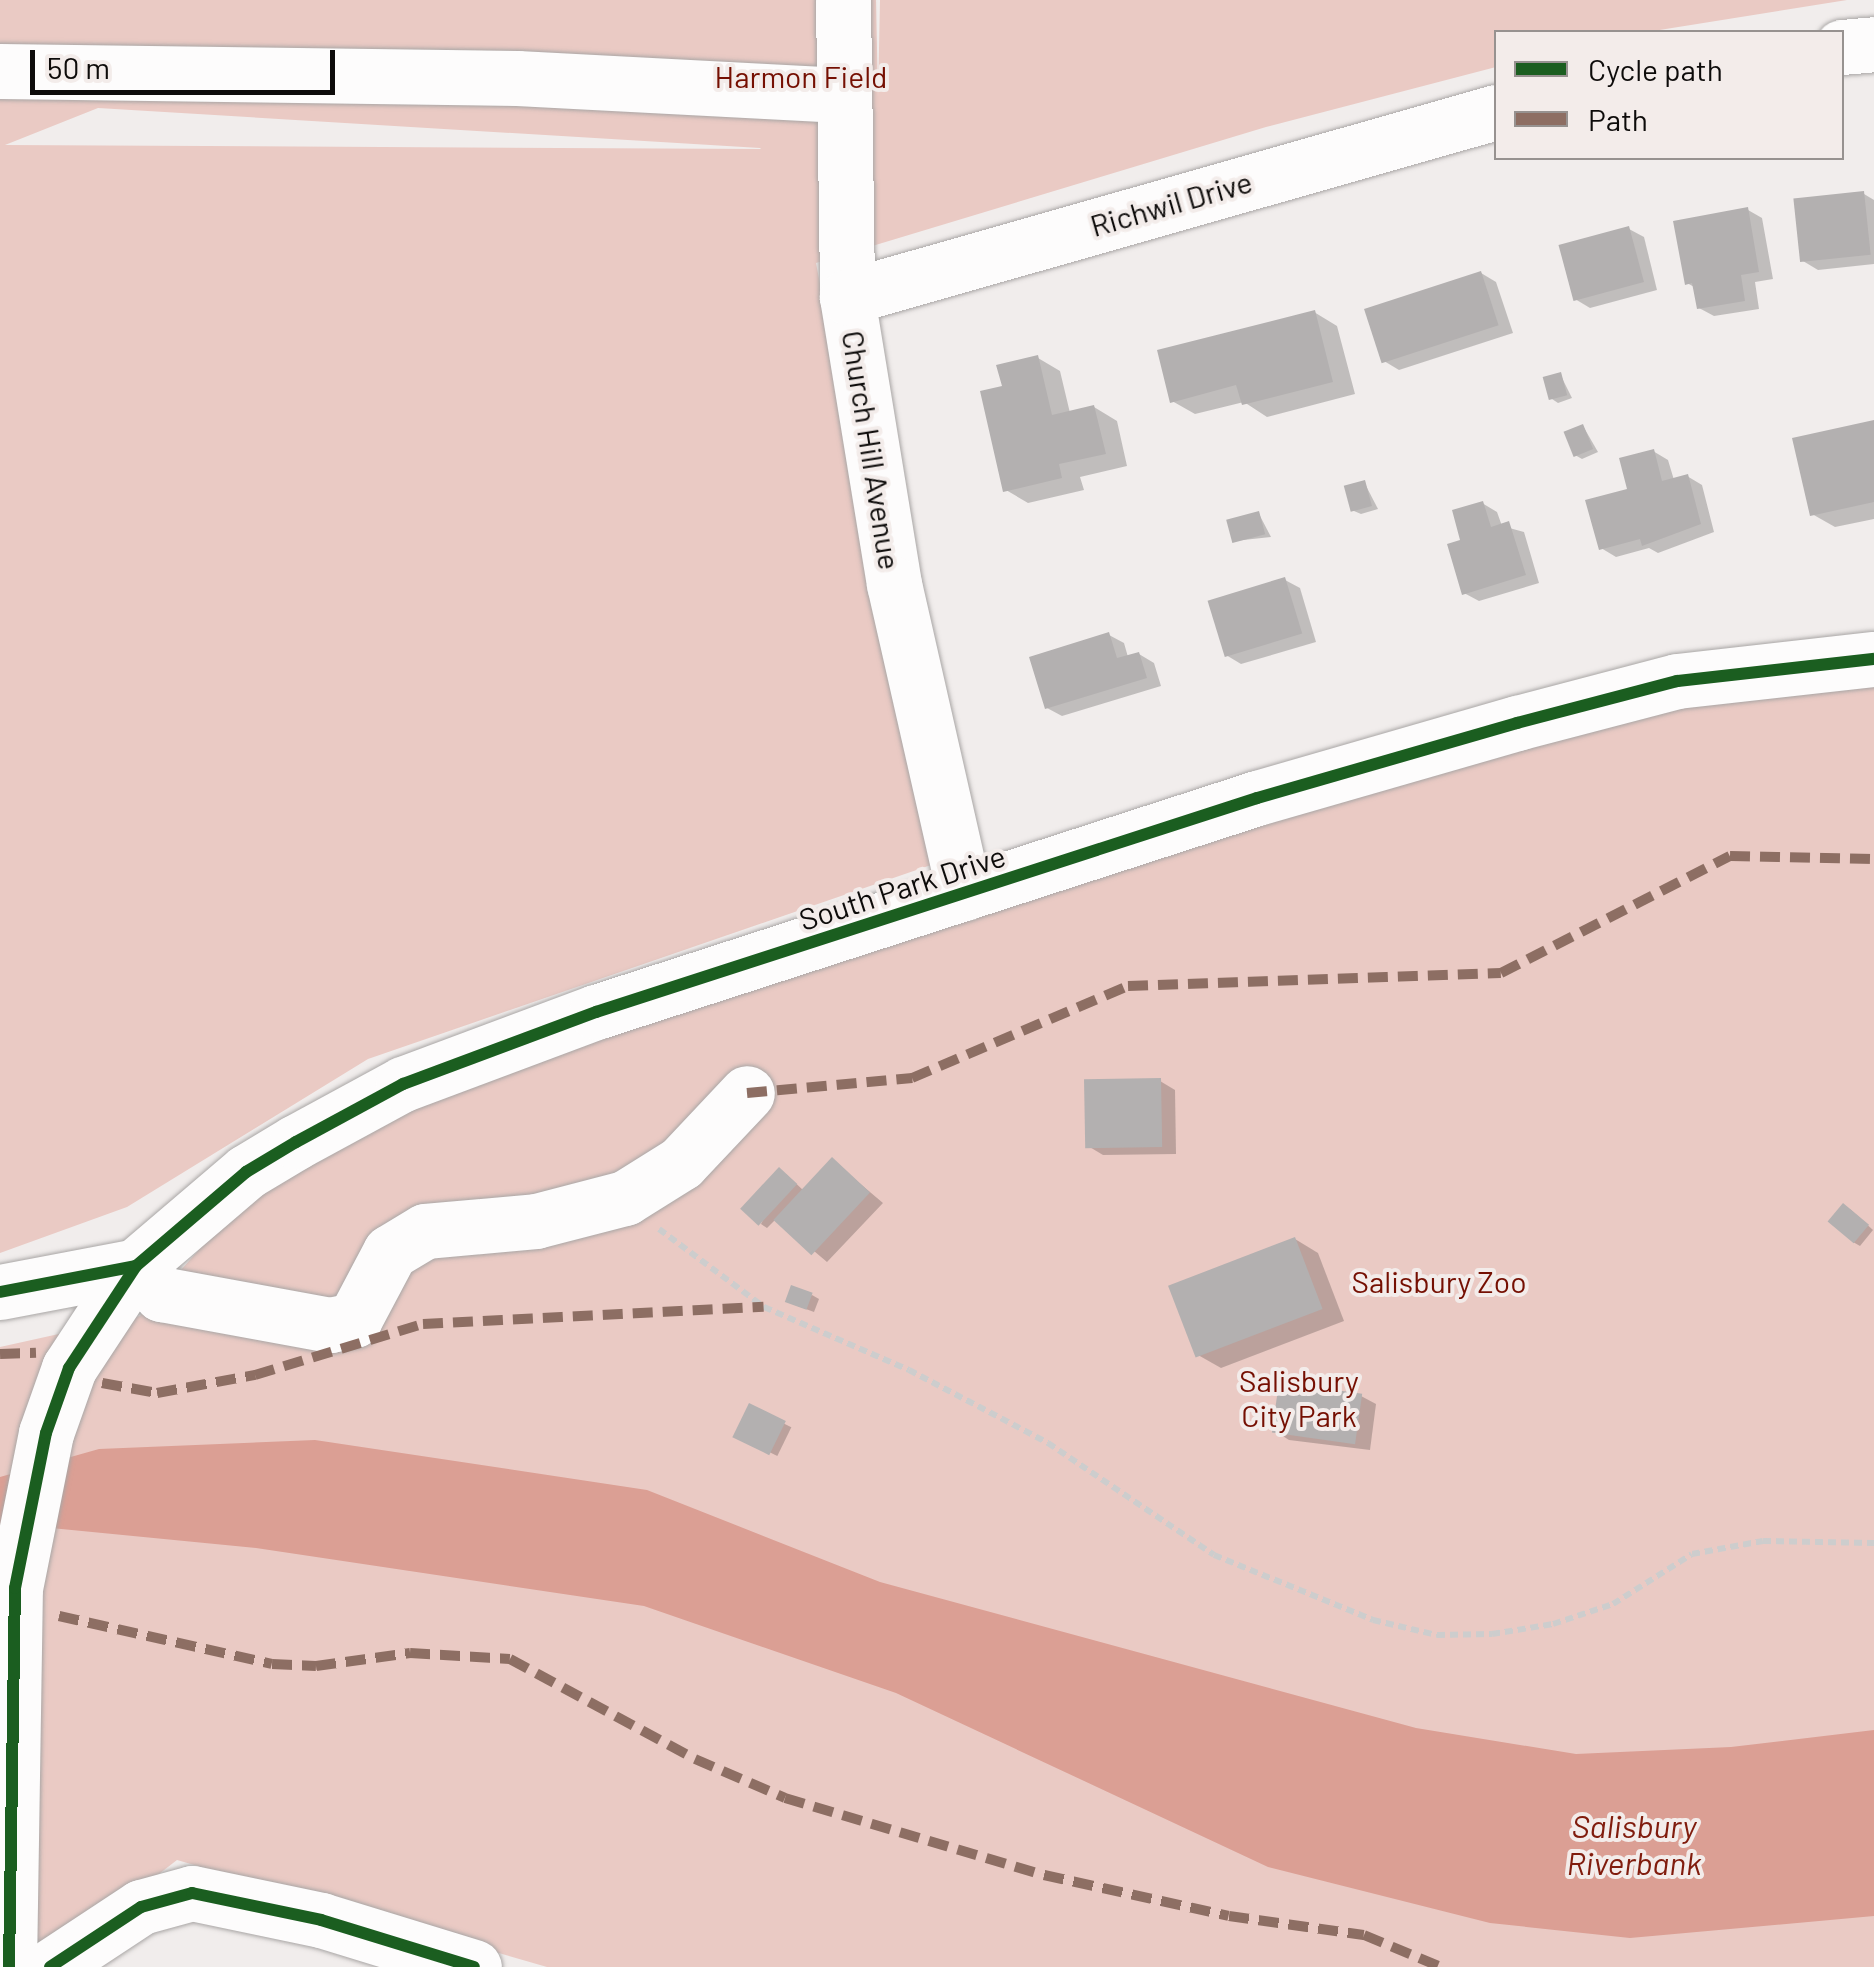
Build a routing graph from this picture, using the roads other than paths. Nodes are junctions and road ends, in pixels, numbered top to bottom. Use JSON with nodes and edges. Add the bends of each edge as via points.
{"nodes":[{"id":1,"x":842,"y":0,"type":"edge"},
{"id":2,"x":1874,"y":44,"type":"edge"},
{"id":3,"x":1844,"y":47,"type":"edge"},
{"id":4,"x":0,"y":70,"type":"edge"},
{"id":5,"x":842,"y":95,"type":"junction"},
{"id":6,"x":1494,"y":113,"type":"edge"},
{"id":7,"x":847,"y":296,"type":"junction"},
{"id":8,"x":1874,"y":660,"type":"edge"},
{"id":9,"x":964,"y":893,"type":"junction"},
{"id":10,"x":747,"y":1093,"type":"dead end"},
{"id":11,"x":136,"y":1266,"type":"junction"},
{"id":12,"x":0,"y":1292,"type":"edge"},
{"id":13,"x":9,"y":1967,"type":"edge"},
{"id":14,"x":50,"y":1967,"type":"edge"},
{"id":15,"x":474,"y":1967,"type":"edge"}],
"edges":[{"from":1,"to":5,"type":"street","name":"Church Hill Avenue"},
{"from":2,"to":3,"type":"street"},
{"from":4,"to":5,"type":"street","via":[[516,78]]},
{"from":5,"to":7,"type":"street","name":"Church Hill Avenue"},
{"from":6,"to":7,"type":"street","name":"Richwil Drive"},
{"from":7,"to":9,"type":"street","name":"Church Hill Avenue","via":[[894,584]]},
{"from":8,"to":9,"type":"street","name":"South Park Drive","via":[[1678,681],[1258,798]]},
{"from":9,"to":11,"type":"street","name":"South Park Drive","via":[[596,1012],[403,1084],[246,1172]]},
{"from":10,"to":11,"type":"street","via":[[681,1163],[625,1198],[536,1220],[425,1231],[390,1252],[354,1320],[330,1325],[161,1294]]},
{"from":11,"to":12,"type":"street","name":"South Park Drive"},
{"from":11,"to":13,"type":"street","via":[[69,1368],[46,1433],[15,1588]]},
{"from":14,"to":15,"type":"street","via":[[141,1907],[192,1892],[321,1920]]}]}
